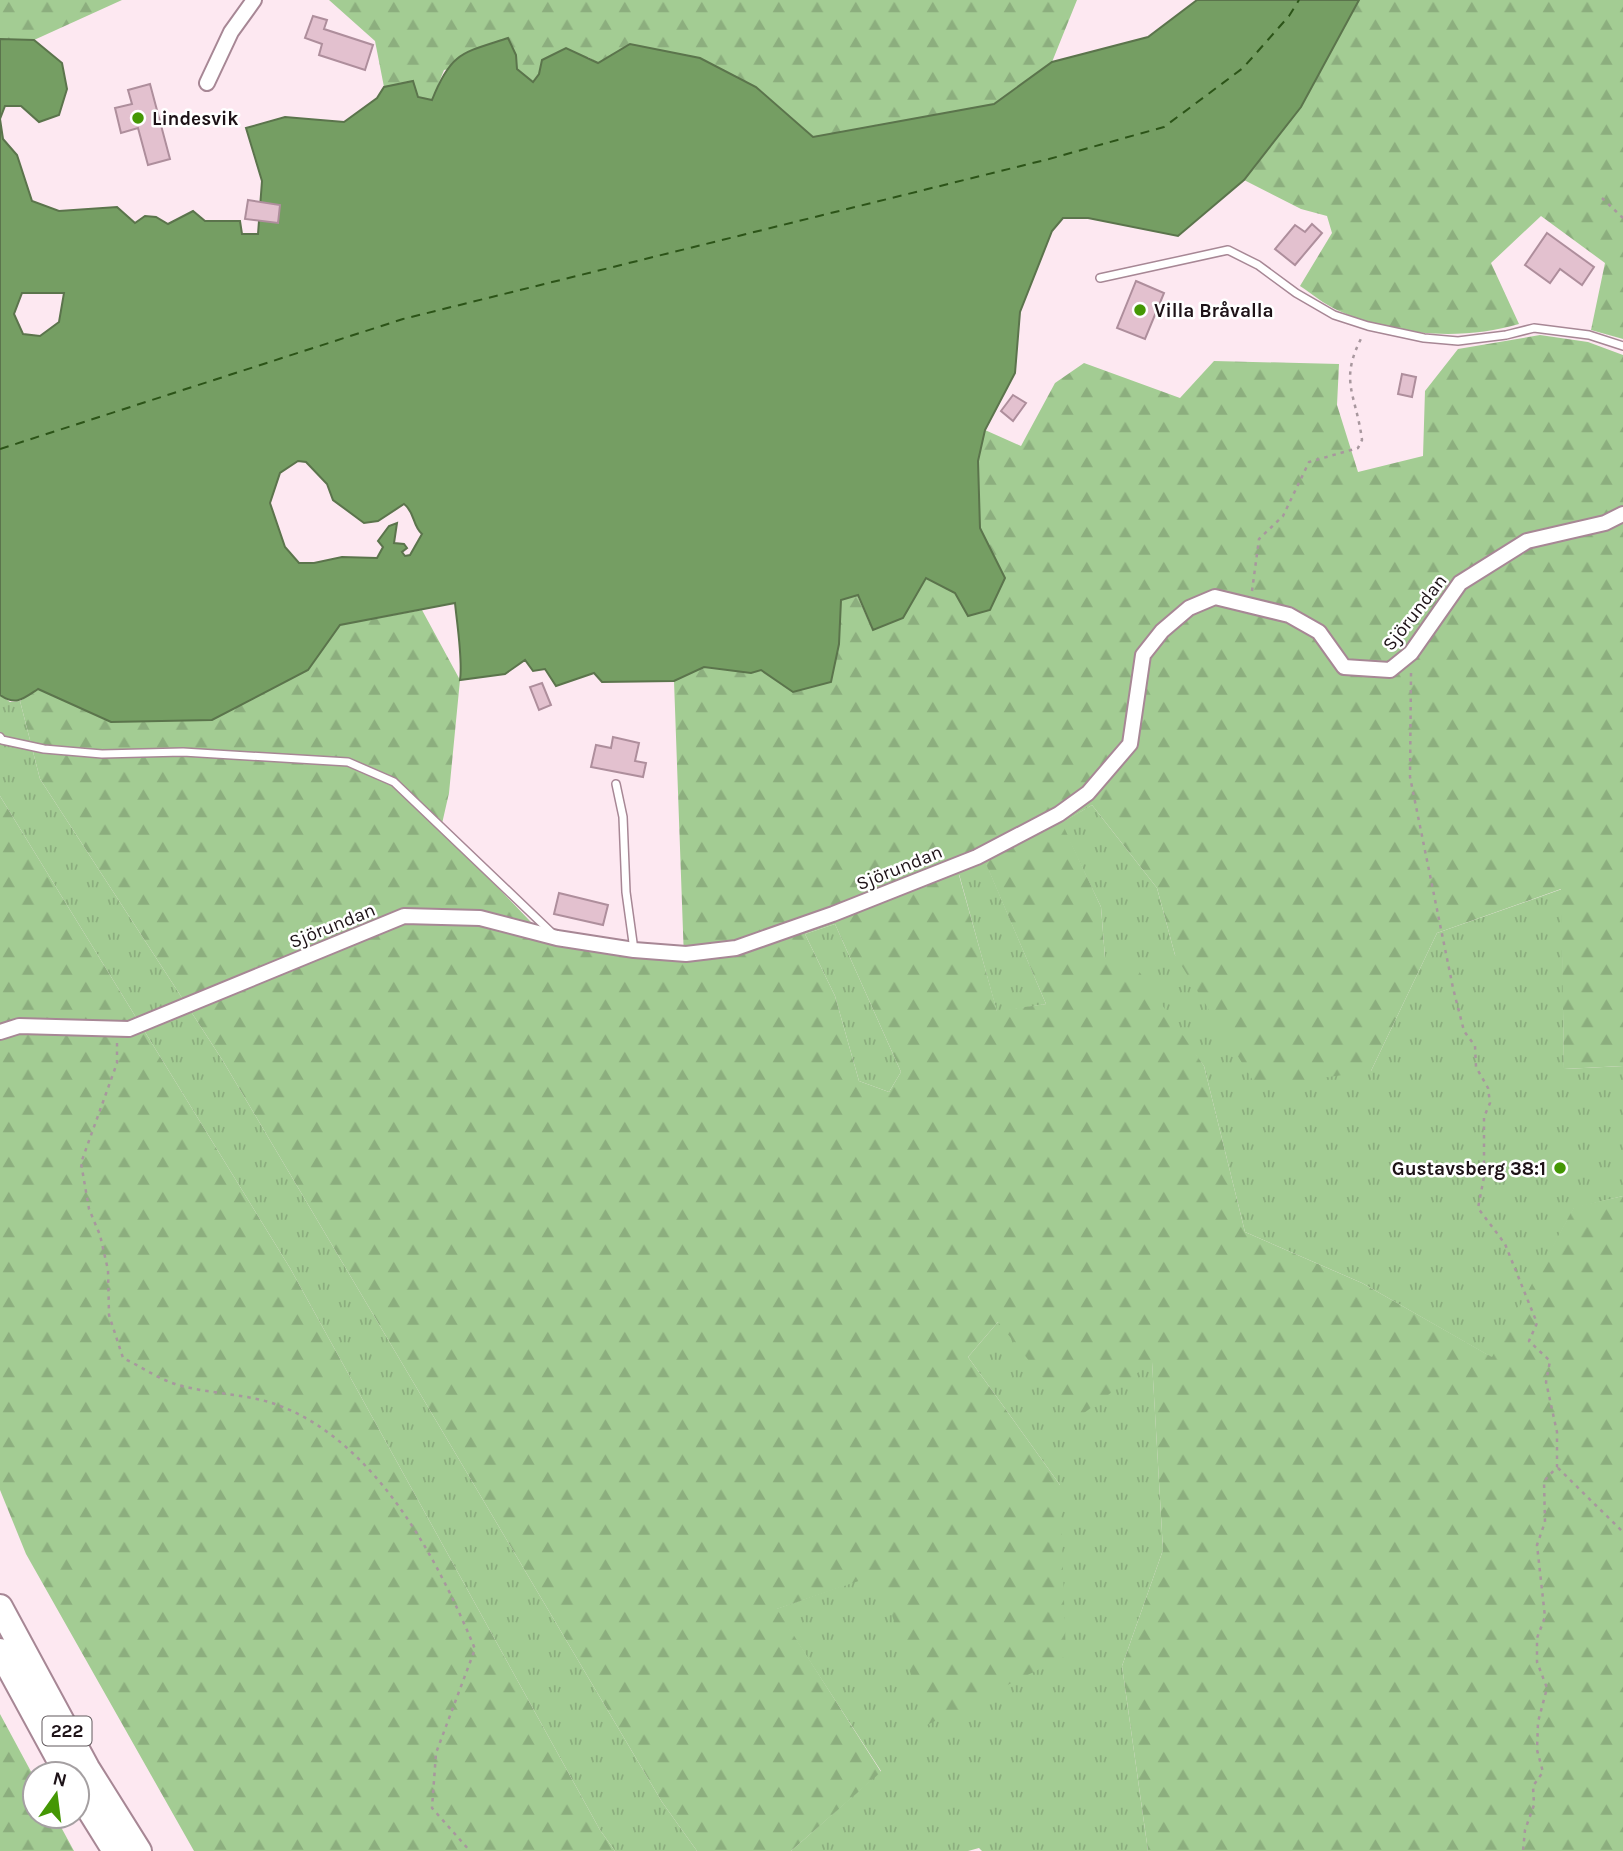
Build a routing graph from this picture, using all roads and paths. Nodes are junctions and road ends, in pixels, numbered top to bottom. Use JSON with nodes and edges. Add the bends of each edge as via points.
{"nodes":[{"id":1,"x":254,"y":0,"type":"edge"},
{"id":2,"x":207,"y":83,"type":"dead end"},
{"id":3,"x":1602,"y":198,"type":"dead end"},
{"id":4,"x":1623,"y":218,"type":"edge"},
{"id":5,"x":1100,"y":278,"type":"dead end"},
{"id":6,"x":1368,"y":326,"type":"junction"},
{"id":7,"x":1623,"y":346,"type":"edge"},
{"id":8,"x":1623,"y":514,"type":"edge"},
{"id":9,"x":1250,"y":606,"type":"junction"},
{"id":10,"x":1411,"y":653,"type":"junction"},
{"id":11,"x":0,"y":737,"type":"edge"},
{"id":12,"x":616,"y":783,"type":"dead end"},
{"id":13,"x":557,"y":938,"type":"junction"},
{"id":14,"x":634,"y":950,"type":"junction"},
{"id":15,"x":116,"y":1029,"type":"junction"},
{"id":16,"x":0,"y":1031,"type":"edge"},
{"id":17,"x":1557,"y":1467,"type":"junction"},
{"id":18,"x":1623,"y":1532,"type":"edge"},
{"id":19,"x":0,"y":1607,"type":"edge"},
{"id":20,"x":0,"y":1651,"type":"edge"},
{"id":21,"x":59,"y":1760,"type":"edge"},
{"id":22,"x":91,"y":1812,"type":"edge"},
{"id":23,"x":115,"y":1851,"type":"edge"},
{"id":24,"x":139,"y":1851,"type":"edge"},
{"id":25,"x":470,"y":1851,"type":"edge"},
{"id":26,"x":1523,"y":1851,"type":"edge"}],
"edges":[{"from":1,"to":2,"type":"street"},
{"from":3,"to":4,"type":"path"},
{"from":5,"to":6,"type":"lane","via":[[1228,250],[1334,315]]},
{"from":6,"to":7,"type":"lane","via":[[1458,341],[1534,328],[1589,335]]},
{"from":6,"to":9,"type":"path","via":[[1350,362],[1348,382],[1362,440],[1358,448],[1309,462],[1283,516],[1259,539]]},
{"from":8,"to":10,"type":"street","name":"Sjörundan","via":[[1605,523],[1527,541],[1460,583]]},
{"from":9,"to":10,"type":"street","name":"Sjörundan","via":[[1289,615],[1319,632],[1344,667],[1390,670]]},
{"from":9,"to":14,"type":"street","name":"Sjörundan","via":[[1216,597],[1189,608],[1161,631],[1143,655],[1130,744],[1088,793],[1059,814],[977,857],[736,948],[686,954]]},
{"from":10,"to":17,"type":"path","via":[[1409,777],[1453,988],[1490,1104],[1484,1117],[1485,1177],[1478,1208],[1505,1244],[1531,1304],[1537,1323],[1529,1341],[1550,1361],[1546,1382],[1557,1432]]},
{"from":11,"to":13,"type":"lane","via":[[44,749],[102,754],[183,752],[348,762],[394,782]]},
{"from":12,"to":14,"type":"lane"},
{"from":13,"to":14,"type":"street","name":"Sjörundan"},
{"from":13,"to":15,"type":"street","name":"Sjörundan","via":[[480,918],[404,916],[129,1029]]},
{"from":15,"to":16,"type":"street","name":"Sjörundan","via":[[19,1026]]},
{"from":15,"to":25,"type":"path","via":[[117,1063],[81,1163],[108,1270],[109,1315],[123,1357],[174,1384],[275,1404],[338,1438],[385,1488],[453,1597],[475,1649],[436,1753],[432,1808]]},
{"from":17,"to":18,"type":"path"},
{"from":17,"to":26,"type":"path","via":[[1544,1481],[1545,1522],[1537,1545],[1545,1618],[1537,1638],[1538,1662],[1547,1688],[1537,1751],[1543,1772],[1533,1786],[1534,1805]]},
{"from":19,"to":24,"type":"highway","number":"222","via":[[87,1768]]},
{"from":20,"to":21,"type":"highway","number":"222"},
{"from":22,"to":23,"type":"highway"}]}
